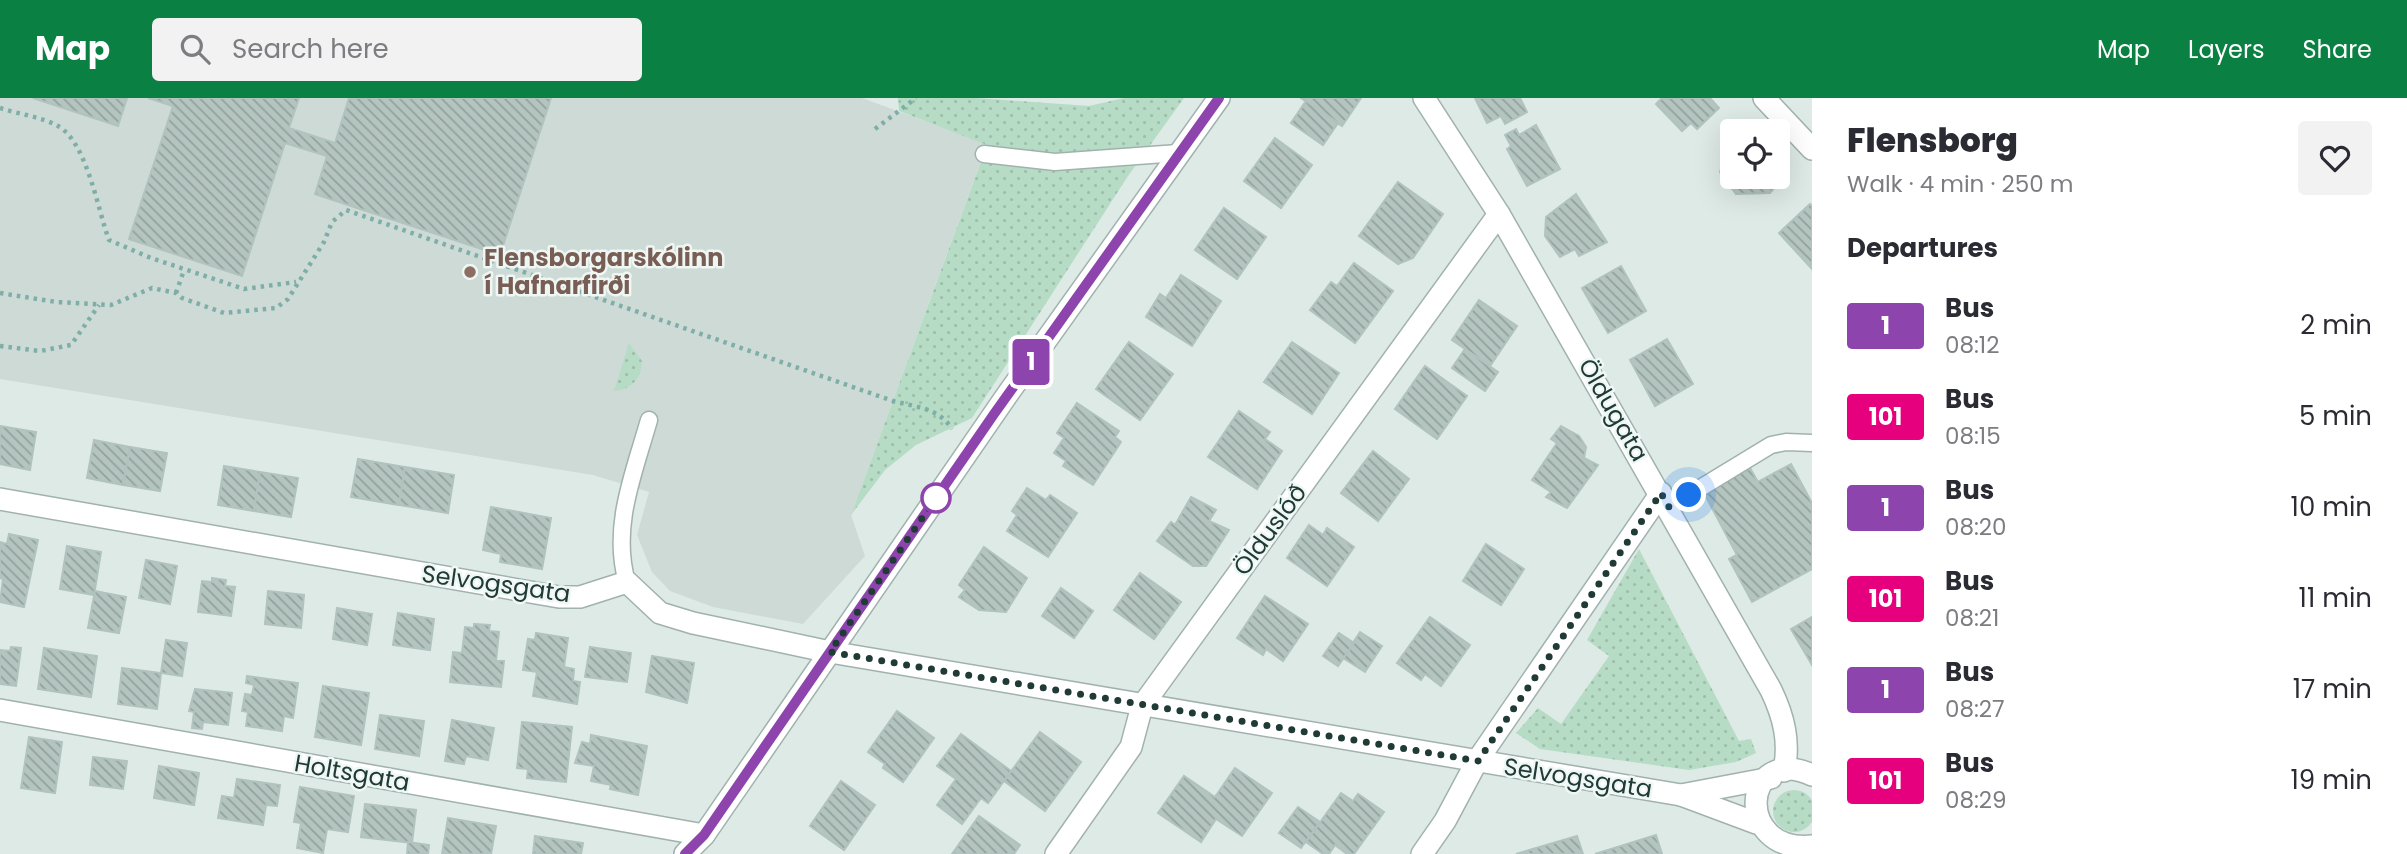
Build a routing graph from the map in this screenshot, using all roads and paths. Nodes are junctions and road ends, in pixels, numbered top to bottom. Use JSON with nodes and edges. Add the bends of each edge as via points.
{"nodes":[{"id":1,"x":916,"y":98,"type":"edge"},
{"id":2,"x":1219,"y":98,"type":"edge"},
{"id":3,"x":1424,"y":98,"type":"edge"},
{"id":4,"x":1764,"y":98,"type":"edge"},
{"id":5,"x":0,"y":108,"type":"edge"},
{"id":6,"x":875,"y":129,"type":"dead end"},
{"id":7,"x":1812,"y":149,"type":"edge"},
{"id":8,"x":1178,"y":153,"type":"junction"},
{"id":9,"x":984,"y":154,"type":"dead end"},
{"id":10,"x":1499,"y":214,"type":"junction"},
{"id":11,"x":184,"y":270,"type":"junction"},
{"id":12,"x":296,"y":282,"type":"junction"},
{"id":13,"x":0,"y":293,"type":"edge"},
{"id":14,"x":176,"y":293,"type":"junction"},
{"id":15,"x":99,"y":304,"type":"junction"},
{"id":16,"x":0,"y":346,"type":"edge"},
{"id":17,"x":649,"y":419,"type":"dead end"},
{"id":18,"x":954,"y":432,"type":"dead end"},
{"id":19,"x":1812,"y":443,"type":"edge"},
{"id":20,"x":0,"y":499,"type":"edge"},
{"id":21,"x":1665,"y":500,"type":"junction"},
{"id":22,"x":627,"y":582,"type":"junction"},
{"id":23,"x":830,"y":652,"type":"junction"},
{"id":24,"x":1142,"y":706,"type":"junction"},
{"id":25,"x":0,"y":710,"type":"edge"},
{"id":26,"x":1478,"y":761,"type":"junction"},
{"id":27,"x":1778,"y":774,"type":"junction"},
{"id":28,"x":1812,"y":775,"type":"edge"},
{"id":29,"x":1681,"y":795,"type":"junction"},
{"id":30,"x":1758,"y":827,"type":"junction"},
{"id":31,"x":704,"y":835,"type":"junction"},
{"id":32,"x":1812,"y":846,"type":"edge"},
{"id":33,"x":685,"y":854,"type":"edge"},
{"id":34,"x":1056,"y":854,"type":"edge"},
{"id":35,"x":1422,"y":854,"type":"edge"},
{"id":36,"x":1766,"y":854,"type":"edge"}],
"edges":[{"from":1,"to":6,"type":"path"},
{"from":2,"to":8,"type":"street"},
{"from":3,"to":10,"type":"street","name":"Öldugata"},
{"from":4,"to":7,"type":"street"},
{"from":5,"to":11,"type":"path","via":[[59,126],[74,143],[109,240]]},
{"from":8,"to":9,"type":"lane","via":[[1055,162]]},
{"from":8,"to":23,"type":"street"},
{"from":10,"to":21,"type":"street","name":"Öldugata"},
{"from":10,"to":24,"type":"street","name":"Ölduslóð"},
{"from":11,"to":12,"type":"path","via":[[244,289]]},
{"from":11,"to":14,"type":"path"},
{"from":12,"to":14,"type":"path","via":[[288,299],[276,308],[244,313],[224,313]]},
{"from":12,"to":18,"type":"path","via":[[332,222],[346,210],[893,401],[932,410],[945,417]]},
{"from":13,"to":15,"type":"path"},
{"from":14,"to":15,"type":"path","via":[[152,288],[111,305]]},
{"from":15,"to":16,"type":"path","via":[[71,345],[40,351]]},
{"from":17,"to":22,"type":"lane","via":[[620,531]]},
{"from":19,"to":21,"type":"lane","via":[[1771,445]]},
{"from":20,"to":22,"type":"street","name":"Selvogsgata","via":[[559,597],[579,597]]},
{"from":21,"to":26,"type":"street"},
{"from":21,"to":27,"type":"street","name":"Öldugata","via":[[1780,710],[1787,735]]},
{"from":22,"to":23,"type":"street","name":"Selvogsgata","via":[[660,613]]},
{"from":23,"to":24,"type":"street","name":"Selvogsgata"},
{"from":23,"to":31,"type":"street"},
{"from":24,"to":26,"type":"street","name":"Selvogsgata"},
{"from":24,"to":34,"type":"street","name":"Ölduslóð","via":[[1131,747]]},
{"from":25,"to":31,"type":"street","name":"Holtsgata"},
{"from":26,"to":29,"type":"street","name":"Selvogsgata"},
{"from":26,"to":35,"type":"street"},
{"from":27,"to":28,"type":"street","name":"Selvogsgata","via":[[1801,771]]},
{"from":27,"to":29,"type":"street","name":"Selvogsgata"},
{"from":27,"to":30,"type":"street","via":[[1757,794]]},
{"from":29,"to":30,"type":"street","name":"Selvogsgata"},
{"from":30,"to":32,"type":"street","name":"Selvogsgata","via":[[1774,845]]},
{"from":30,"to":36,"type":"street"},
{"from":31,"to":33,"type":"street"}]}
